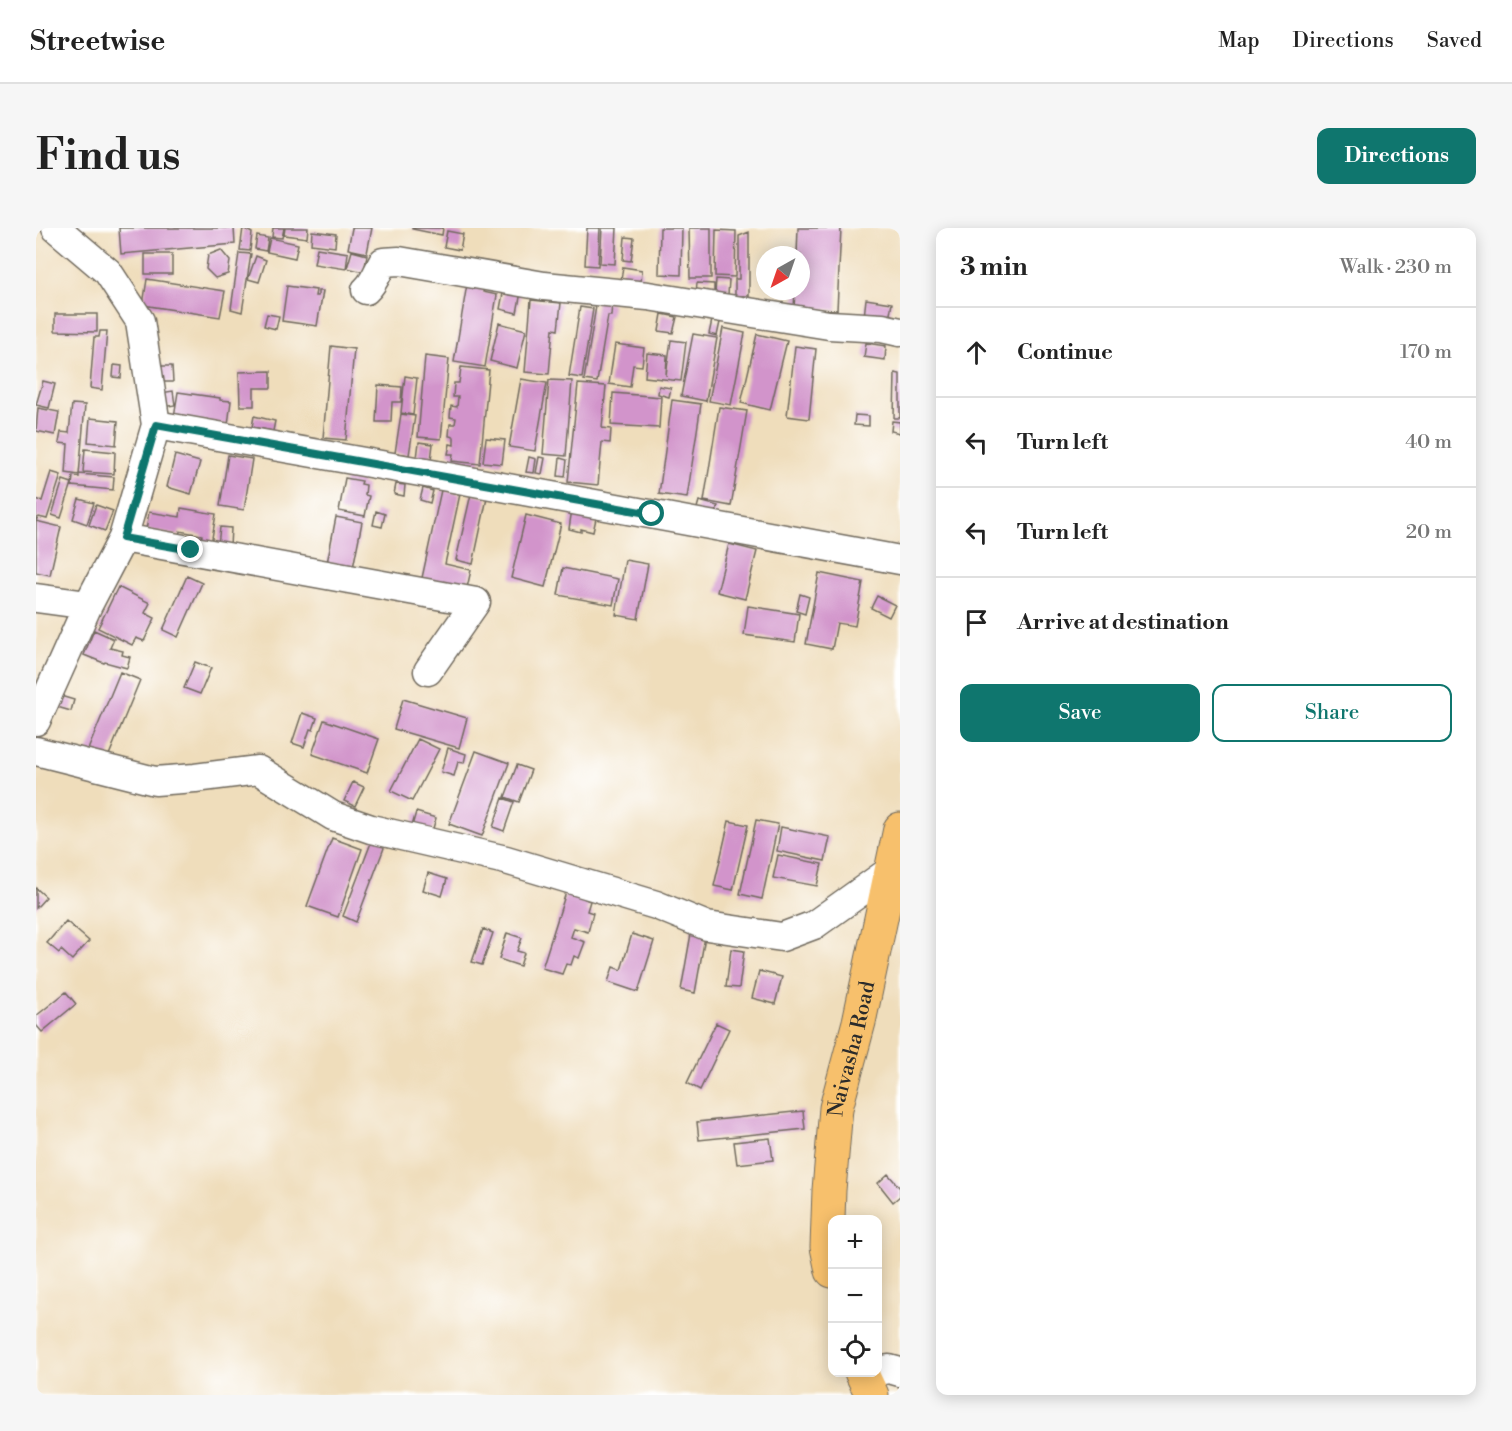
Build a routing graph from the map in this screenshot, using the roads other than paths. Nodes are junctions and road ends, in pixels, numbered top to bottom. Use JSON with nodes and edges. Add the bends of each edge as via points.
{"nodes":[{"id":1,"x":56,"y":228,"type":"edge"},
{"id":2,"x":366,"y":290,"type":"dead end"},
{"id":3,"x":900,"y":332,"type":"edge"},
{"id":4,"x":156,"y":425,"type":"junction"},
{"id":5,"x":123,"y":538,"type":"junction"},
{"id":6,"x":900,"y":560,"type":"edge"},
{"id":7,"x":36,"y":598,"type":"edge"},
{"id":8,"x":88,"y":605,"type":"junction"},
{"id":9,"x":428,"y":671,"type":"dead end"},
{"id":10,"x":39,"y":705,"type":"edge"},
{"id":11,"x":36,"y":751,"type":"edge"},
{"id":12,"x":900,"y":830,"type":"edge"},
{"id":13,"x":891,"y":870,"type":"junction"},
{"id":14,"x":832,"y":1269,"type":"edge"},
{"id":15,"x":882,"y":1372,"type":"edge"},
{"id":16,"x":900,"y":1372,"type":"edge"}],
"edges":[{"from":1,"to":4,"type":"street","via":[[108,272],[140,321]]},
{"from":2,"to":3,"type":"street","via":[[383,262],[399,261],[544,286],[648,296],[829,325]]},
{"from":4,"to":5,"type":"street"},
{"from":4,"to":6,"type":"street"},
{"from":5,"to":8,"type":"street"},
{"from":5,"to":9,"type":"street","via":[[476,602]]},
{"from":7,"to":8,"type":"street"},
{"from":8,"to":10,"type":"street"},
{"from":11,"to":13,"type":"street","via":[[155,781],[258,770],[333,816],[371,829],[506,860],[656,905],[707,926],[782,937],[814,925]]},
{"from":12,"to":13,"type":"main road","name":"Naivasha Road"},
{"from":13,"to":14,"type":"main road","name":"Naivasha Road","via":[[859,1022],[836,1108],[829,1190]]},
{"from":15,"to":16,"type":"street"}]}
